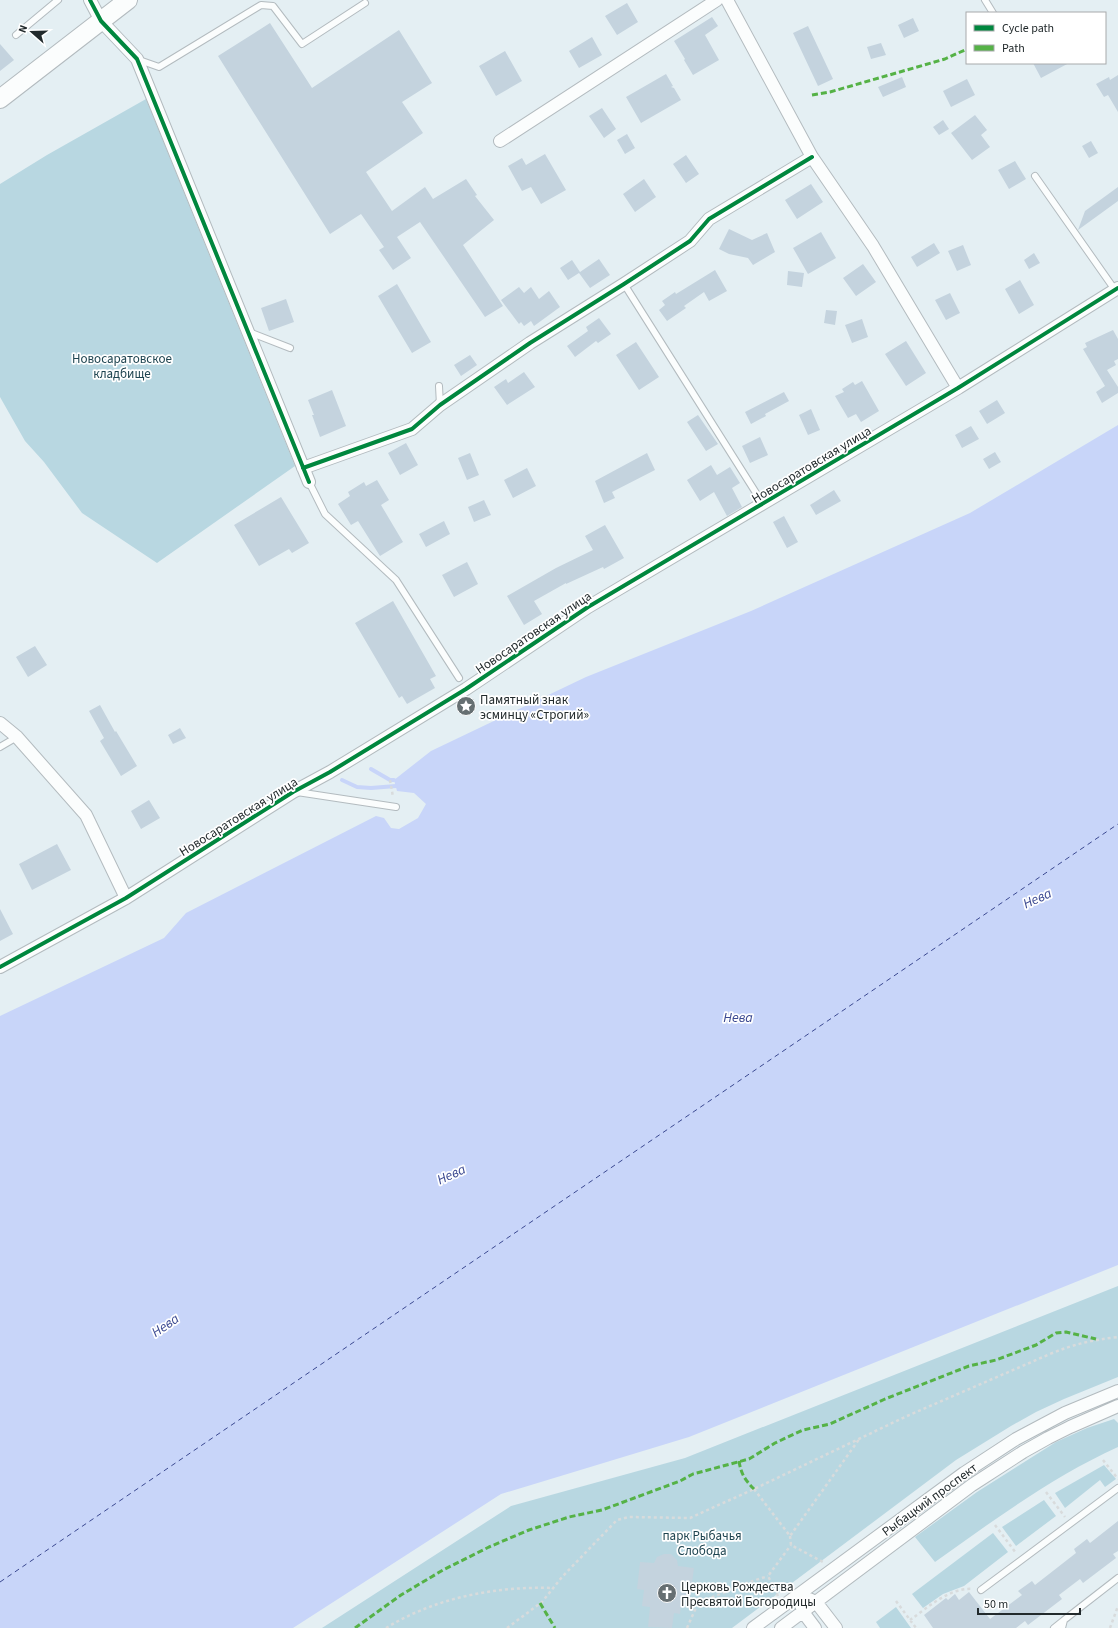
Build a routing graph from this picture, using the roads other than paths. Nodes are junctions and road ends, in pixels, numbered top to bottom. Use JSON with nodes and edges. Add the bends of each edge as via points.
{"nodes":[{"id":1,"x":58,"y":0,"type":"edge"},
{"id":2,"x":90,"y":0,"type":"edge"},
{"id":3,"x":128,"y":0,"type":"edge"},
{"id":4,"x":717,"y":0,"type":"edge"},
{"id":5,"x":727,"y":0,"type":"edge"},
{"id":6,"x":985,"y":0,"type":"edge"},
{"id":7,"x":365,"y":3,"type":"dead end"},
{"id":8,"x":992,"y":12,"type":"edge"},
{"id":9,"x":101,"y":21,"type":"junction"},
{"id":10,"x":16,"y":35,"type":"dead end"},
{"id":11,"x":137,"y":59,"type":"junction"},
{"id":12,"x":0,"y":99,"type":"edge"},
{"id":13,"x":500,"y":141,"type":"dead end"},
{"id":14,"x":812,"y":157,"type":"junction"},
{"id":15,"x":1034,"y":176,"type":"dead end"},
{"id":16,"x":624,"y":284,"type":"junction"},
{"id":17,"x":1116,"y":289,"type":"edge"},
{"id":18,"x":249,"y":332,"type":"junction"},
{"id":19,"x":290,"y":348,"type":"dead end"},
{"id":20,"x":439,"y":386,"type":"dead end"},
{"id":21,"x":958,"y":388,"type":"junction"},
{"id":22,"x":440,"y":405,"type":"junction"},
{"id":23,"x":303,"y":468,"type":"junction"},
{"id":24,"x":309,"y":482,"type":"joint"},
{"id":25,"x":763,"y":504,"type":"junction"},
{"id":26,"x":459,"y":678,"type":"dead end"},
{"id":27,"x":0,"y":723,"type":"edge"},
{"id":28,"x":16,"y":738,"type":"junction"},
{"id":29,"x":0,"y":747,"type":"edge"},
{"id":30,"x":293,"y":792,"type":"junction"},
{"id":31,"x":396,"y":807,"type":"dead end"},
{"id":32,"x":126,"y":898,"type":"junction"},
{"id":33,"x":0,"y":967,"type":"edge"},
{"id":34,"x":1115,"y":1392,"type":"edge"},
{"id":35,"x":1118,"y":1407,"type":"edge"},
{"id":36,"x":1118,"y":1488,"type":"edge"},
{"id":37,"x":1118,"y":1578,"type":"edge"},
{"id":38,"x":981,"y":1590,"type":"road end"},
{"id":39,"x":799,"y":1594,"type":"junction"},
{"id":40,"x":816,"y":1602,"type":"junction"},
{"id":41,"x":803,"y":1612,"type":"junction"},
{"id":42,"x":1064,"y":1620,"type":"junction"},
{"id":43,"x":753,"y":1628,"type":"edge"},
{"id":44,"x":781,"y":1628,"type":"edge"},
{"id":45,"x":815,"y":1628,"type":"edge"},
{"id":46,"x":836,"y":1628,"type":"edge"},
{"id":47,"x":1054,"y":1628,"type":"edge"},
{"id":48,"x":1062,"y":1628,"type":"edge"}],
"edges":[{"from":1,"to":10,"type":"lane"},
{"from":2,"to":9,"type":"street"},
{"from":3,"to":9,"type":"main road"},
{"from":4,"to":13,"type":"street"},
{"from":5,"to":14,"type":"street"},
{"from":6,"to":8,"type":"lane"},
{"from":7,"to":11,"type":"lane","via":[[302,44],[273,6],[261,5],[159,67]]},
{"from":9,"to":11,"type":"street"},
{"from":9,"to":12,"type":"main road"},
{"from":11,"to":18,"type":"street"},
{"from":14,"to":16,"type":"street","via":[[709,220],[690,241]]},
{"from":14,"to":21,"type":"street","via":[[873,246]]},
{"from":15,"to":17,"type":"lane"},
{"from":16,"to":22,"type":"street","via":[[530,343]]},
{"from":16,"to":25,"type":"lane"},
{"from":17,"to":21,"type":"street","name":"Новосаратовская улица"},
{"from":18,"to":19,"type":"lane"},
{"from":18,"to":23,"type":"street"},
{"from":20,"to":22,"type":"lane"},
{"from":21,"to":25,"type":"street","name":"Новосаратовская улица"},
{"from":22,"to":23,"type":"street","via":[[412,429]]},
{"from":23,"to":24,"type":"street"},
{"from":24,"to":26,"type":"lane","via":[[325,514],[396,580]]},
{"from":25,"to":30,"type":"street","name":"Новосаратовская улица","via":[[588,606],[466,689]]},
{"from":27,"to":28,"type":"street"},
{"from":28,"to":29,"type":"lane"},
{"from":28,"to":32,"type":"street","via":[[86,815]]},
{"from":30,"to":31,"type":"lane"},
{"from":30,"to":32,"type":"street","name":"Новосаратовская улица"},
{"from":32,"to":33,"type":"street","name":"Новосаратовская улица"},
{"from":34,"to":35,"type":"lane"},
{"from":34,"to":39,"type":"street","name":"Рыбацкий проспект","via":[[1065,1413],[1016,1439],[964,1473]]},
{"from":35,"to":40,"type":"street","name":"Рыбацкий проспект","via":[[1070,1427],[1005,1463]]},
{"from":36,"to":38,"type":"lane"},
{"from":37,"to":42,"type":"lane"},
{"from":39,"to":40,"type":"street"},
{"from":39,"to":41,"type":"street"},
{"from":39,"to":43,"type":"street","name":"Рыбацкий проспект"},
{"from":40,"to":41,"type":"street","name":"Рыбацкий проспект"},
{"from":40,"to":46,"type":"street"},
{"from":41,"to":44,"type":"street","name":"Рыбацкий проспект"},
{"from":41,"to":45,"type":"street"},
{"from":42,"to":47,"type":"lane"},
{"from":42,"to":48,"type":"lane"}]}
